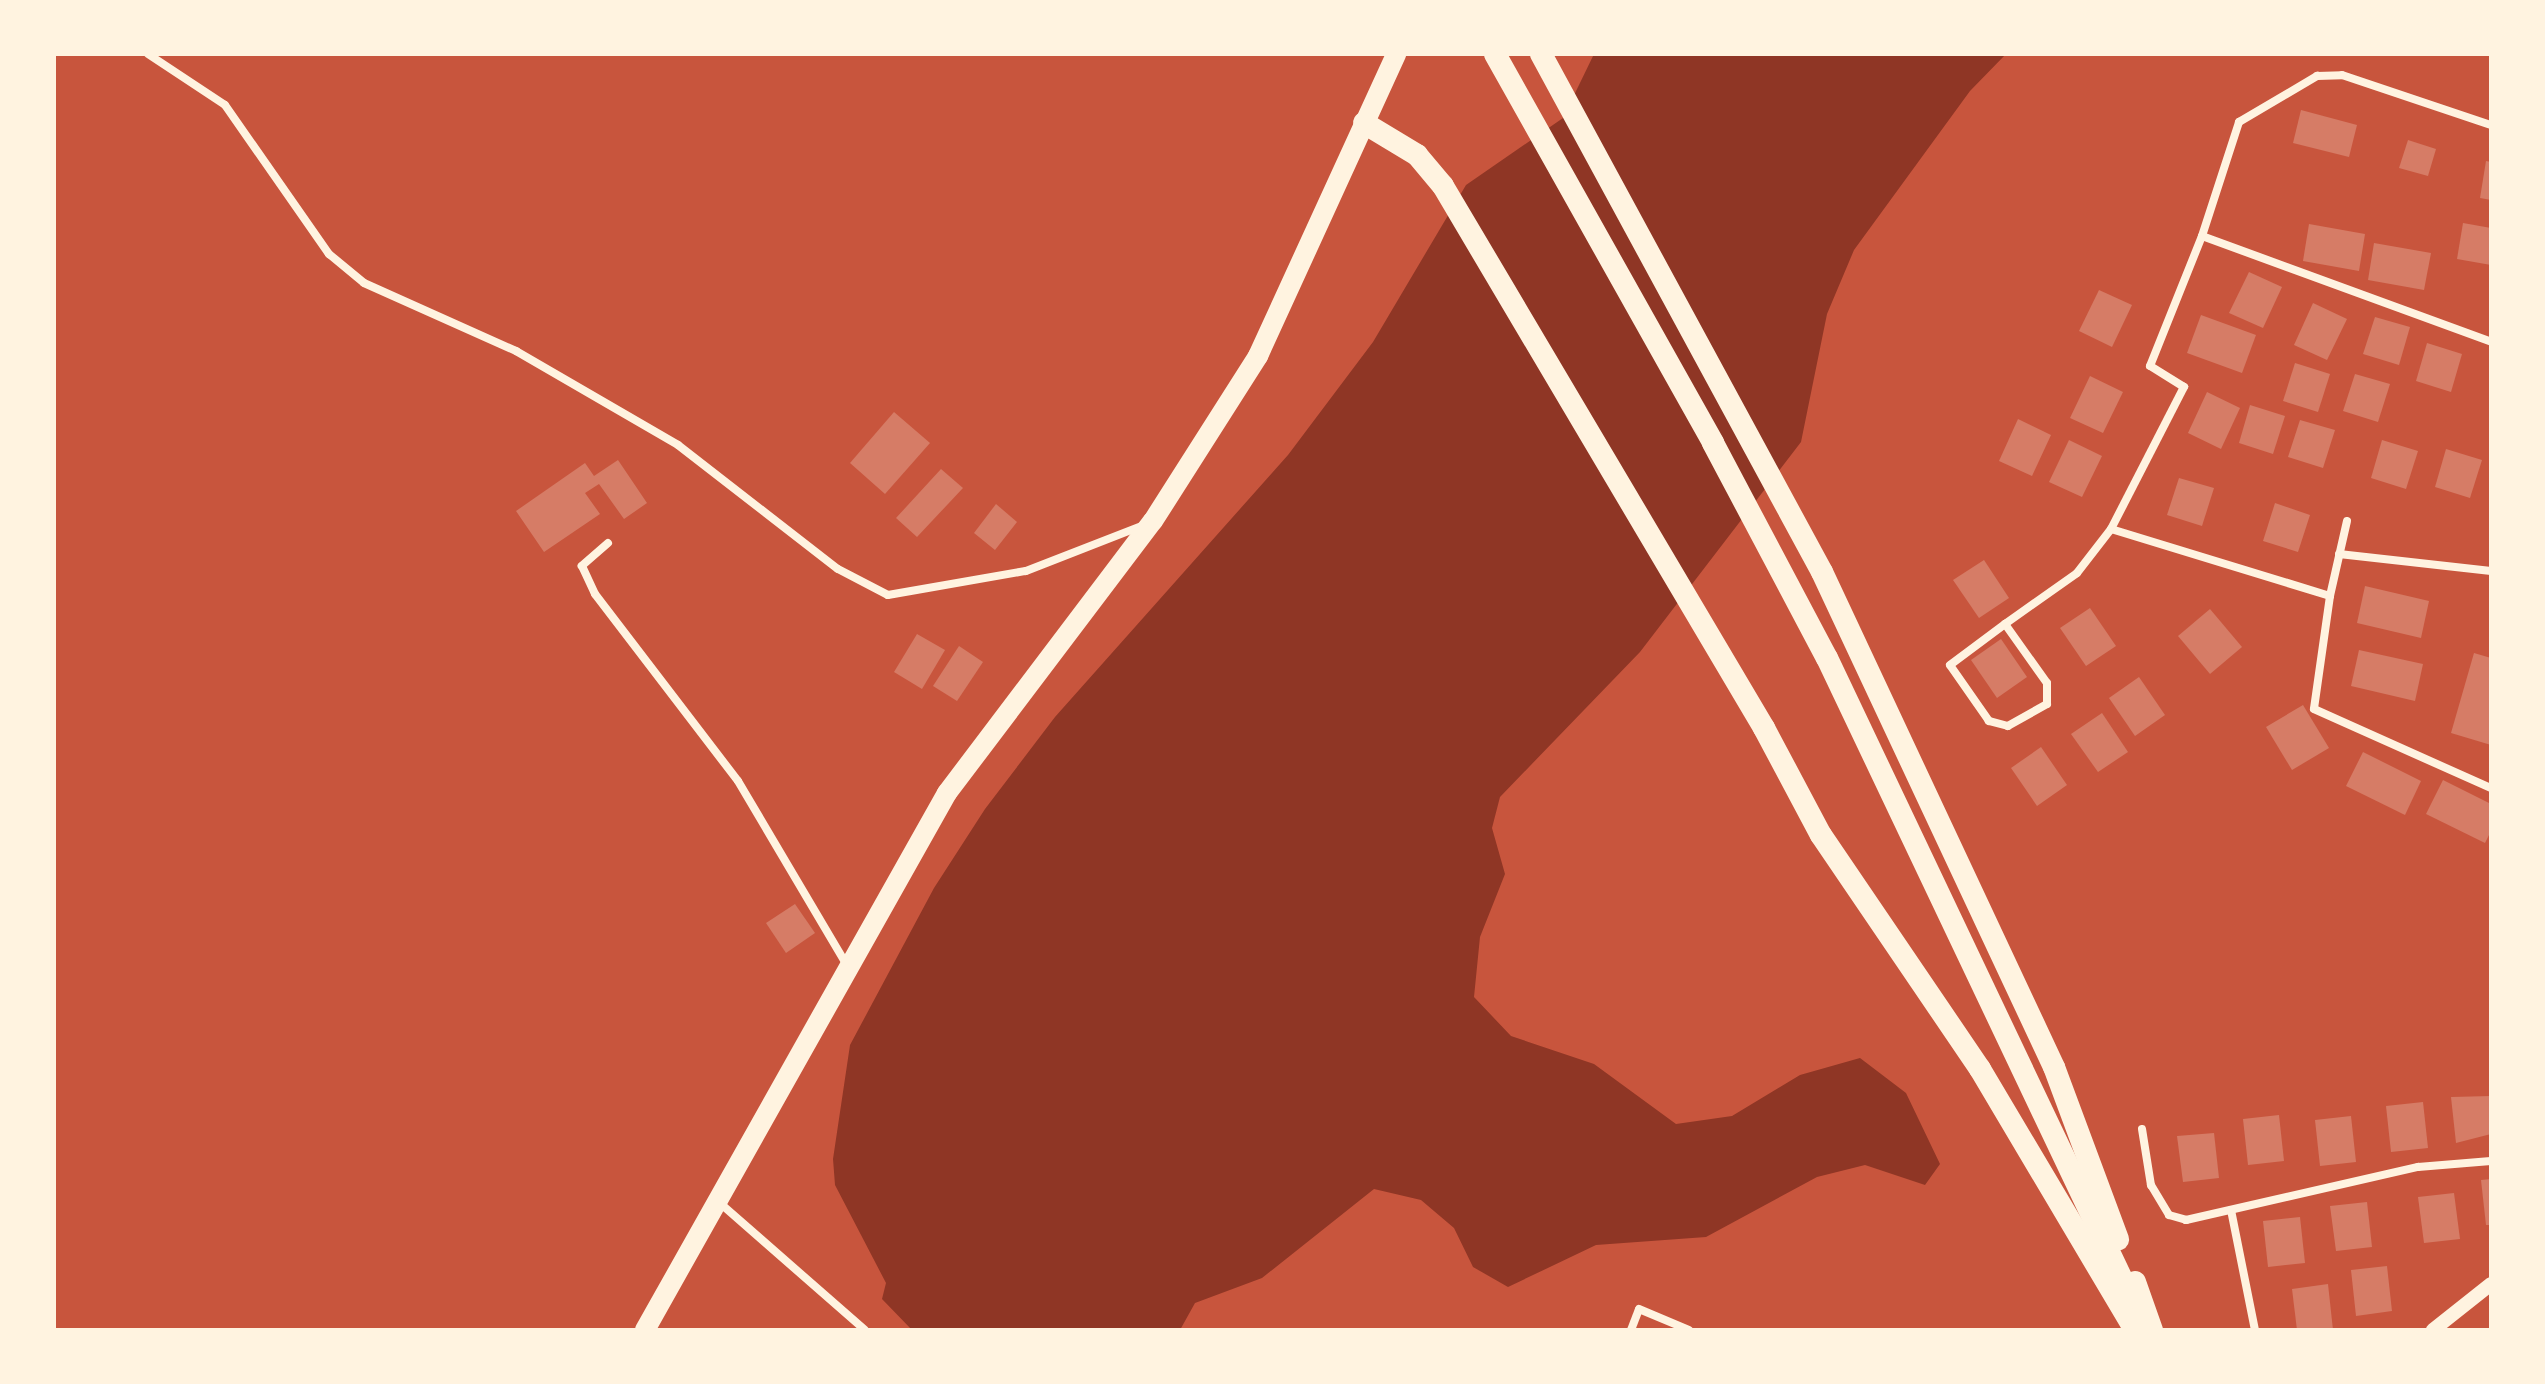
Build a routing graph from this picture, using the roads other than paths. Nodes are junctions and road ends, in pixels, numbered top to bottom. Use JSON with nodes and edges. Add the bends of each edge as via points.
{"nodes":[{"id":1,"x":148,"y":54,"type":"edge"},
{"id":2,"x":1396,"y":54,"type":"edge"},
{"id":3,"x":1495,"y":54,"type":"edge"},
{"id":4,"x":1541,"y":54,"type":"edge"},
{"id":5,"x":1364,"y":123,"type":"junction"},
{"id":6,"x":2491,"y":125,"type":"edge"},
{"id":7,"x":2202,"y":236,"type":"junction"},
{"id":8,"x":2491,"y":342,"type":"edge"},
{"id":9,"x":1153,"y":521,"type":"junction"},
{"id":10,"x":2347,"y":521,"type":"dead end"},
{"id":11,"x":2111,"y":529,"type":"junction"},
{"id":12,"x":608,"y":543,"type":"dead end"},
{"id":13,"x":2339,"y":554,"type":"junction"},
{"id":14,"x":2491,"y":571,"type":"edge"},
{"id":15,"x":2330,"y":596,"type":"junction"},
{"id":16,"x":2005,"y":624,"type":"junction"},
{"id":17,"x":2491,"y":788,"type":"edge"},
{"id":18,"x":849,"y":969,"type":"junction"},
{"id":19,"x":2142,"y":1129,"type":"dead end"},
{"id":20,"x":2491,"y":1161,"type":"edge"},
{"id":21,"x":721,"y":1204,"type":"junction"},
{"id":22,"x":2231,"y":1210,"type":"junction"},
{"id":23,"x":2489,"y":1290,"type":"edge"},
{"id":24,"x":645,"y":1330,"type":"edge"},
{"id":25,"x":865,"y":1330,"type":"edge"},
{"id":26,"x":1631,"y":1330,"type":"edge"},
{"id":27,"x":1689,"y":1330,"type":"edge"},
{"id":28,"x":2135,"y":1330,"type":"edge"},
{"id":29,"x":2146,"y":1330,"type":"edge"},
{"id":30,"x":2152,"y":1330,"type":"edge"},
{"id":31,"x":2255,"y":1330,"type":"edge"},
{"id":32,"x":2433,"y":1330,"type":"edge"}],
"edges":[{"from":1,"to":9,"type":"street","via":[[225,105],[329,254],[364,283],[516,351],[678,445],[838,569],[888,595],[1026,571]]},
{"from":2,"to":5,"type":"main road"},
{"from":3,"to":29,"type":"highway","via":[[1706,429],[1827,658]]},
{"from":4,"to":30,"type":"highway","via":[[1822,572],[2054,1067]]},
{"from":5,"to":9,"type":"main road","via":[[1258,356]]},
{"from":5,"to":28,"type":"highway","via":[[1417,155],[1443,186],[1764,728],[1821,835],[1980,1069]]},
{"from":6,"to":7,"type":"street","via":[[2342,75],[2317,76],[2239,122]]},
{"from":7,"to":8,"type":"street"},
{"from":7,"to":11,"type":"street","via":[[2150,366],[2184,387]]},
{"from":9,"to":18,"type":"main road","via":[[947,793]]},
{"from":10,"to":13,"type":"street"},
{"from":11,"to":15,"type":"street"},
{"from":11,"to":16,"type":"street","via":[[2077,573]]},
{"from":12,"to":18,"type":"street","via":[[582,566],[595,594],[738,781]]},
{"from":13,"to":14,"type":"street"},
{"from":13,"to":15,"type":"street"},
{"from":15,"to":17,"type":"street","via":[[2314,709]]},
{"from":16,"to":16,"type":"street","via":[[2047,683],[2047,704],[2008,726],[1989,721],[1950,665]]},
{"from":18,"to":21,"type":"main road"},
{"from":19,"to":22,"type":"street","via":[[2151,1185],[2169,1215],[2186,1220]]},
{"from":20,"to":22,"type":"street","via":[[2418,1167]]},
{"from":21,"to":24,"type":"main road"},
{"from":21,"to":25,"type":"street"},
{"from":22,"to":31,"type":"street"},
{"from":23,"to":32,"type":"street"},
{"from":26,"to":27,"type":"street","via":[[1639,1309]]}]}
